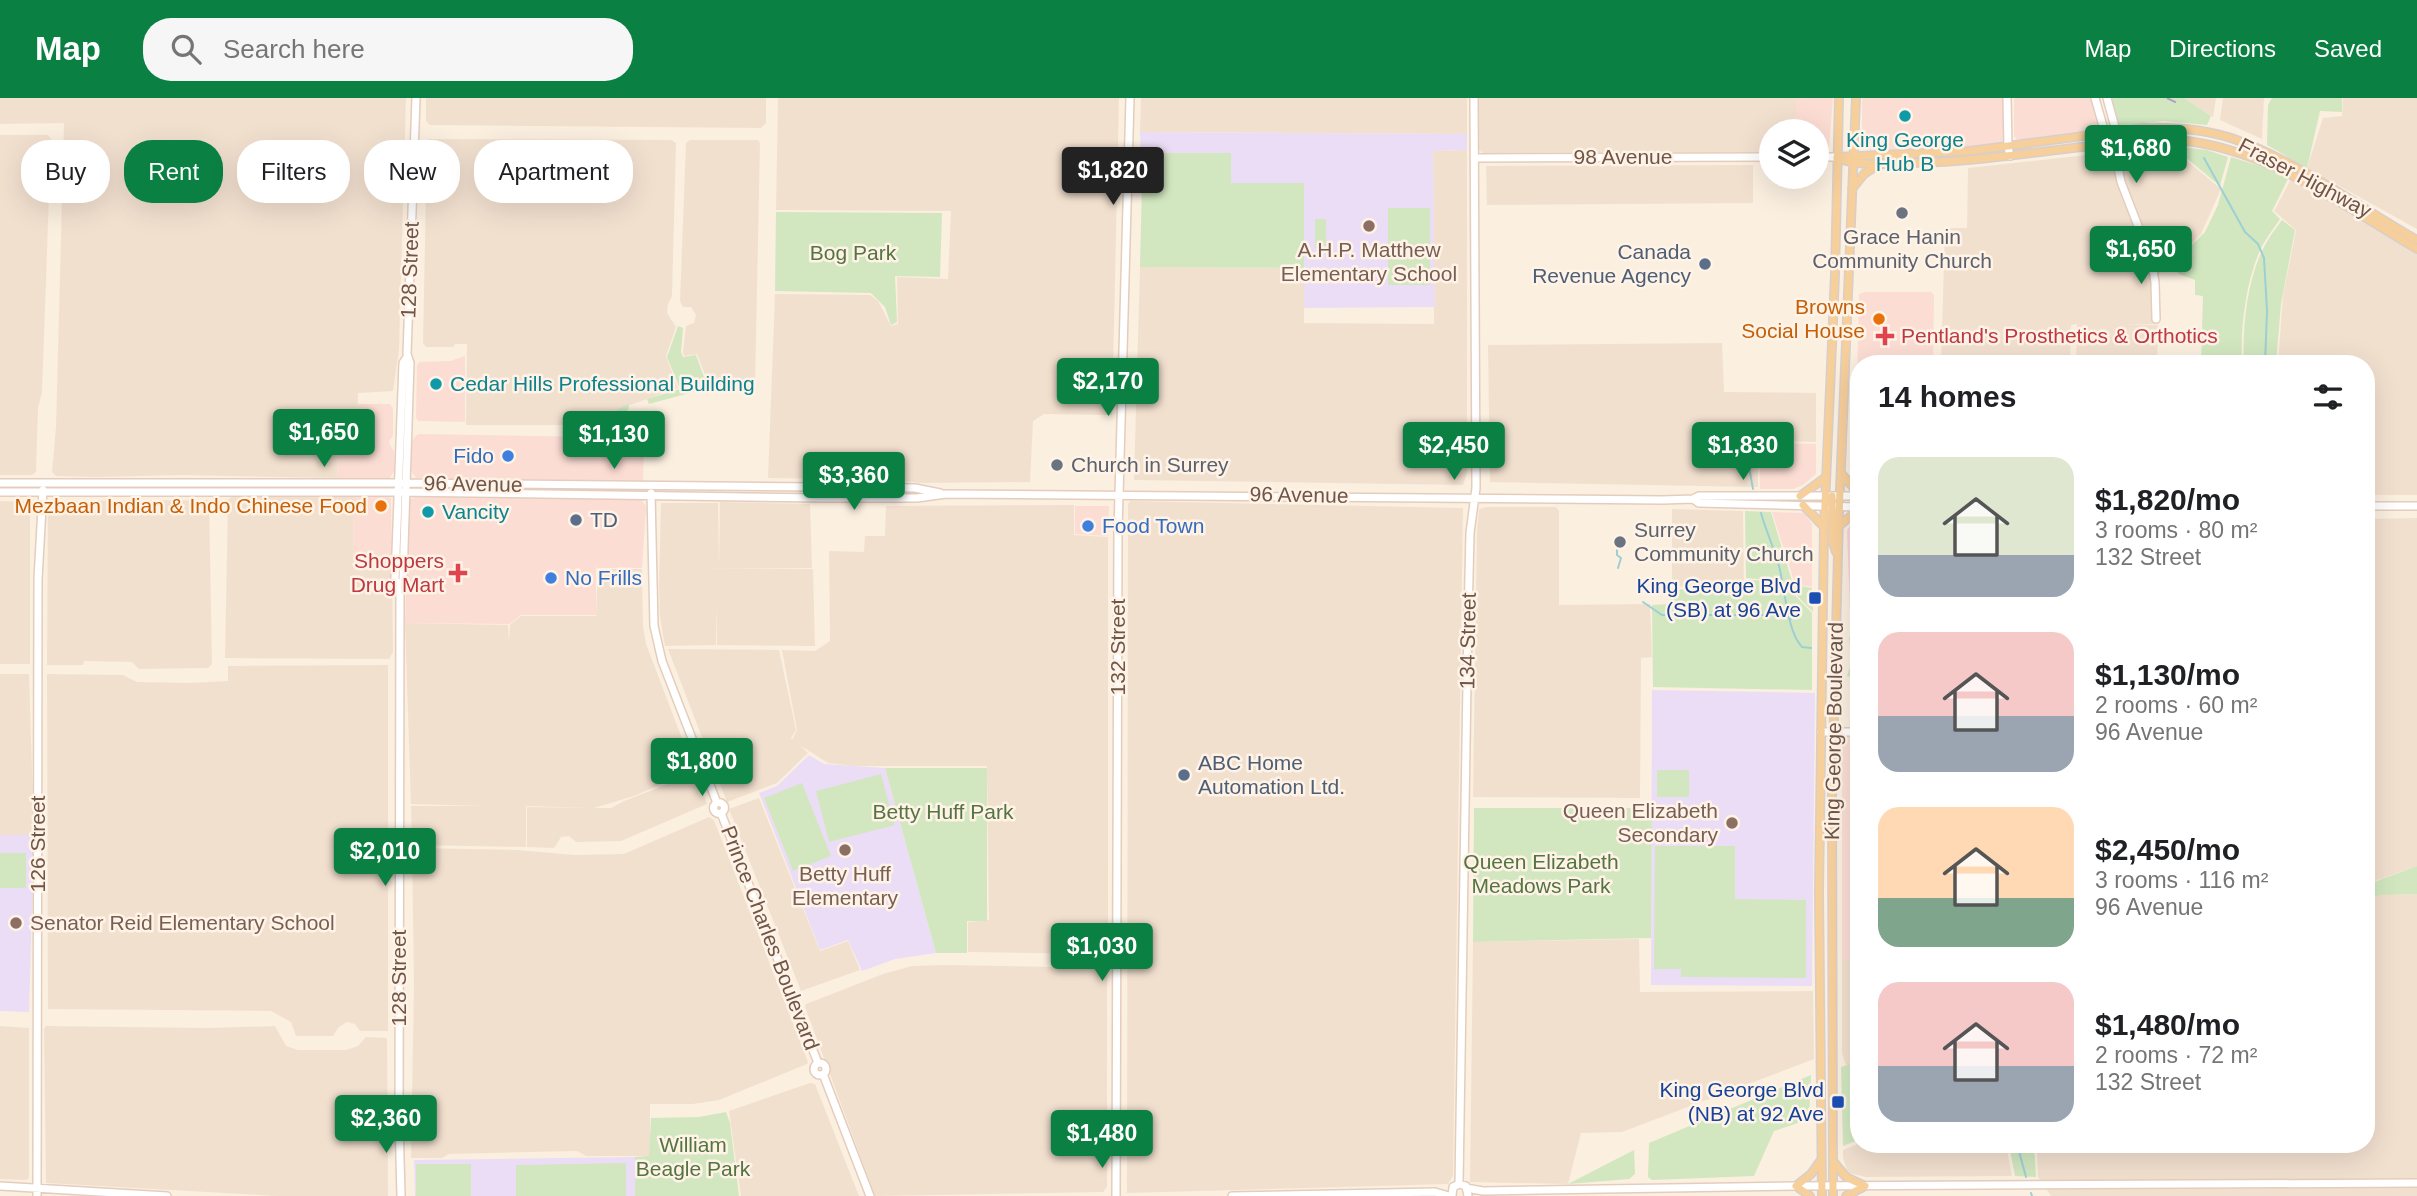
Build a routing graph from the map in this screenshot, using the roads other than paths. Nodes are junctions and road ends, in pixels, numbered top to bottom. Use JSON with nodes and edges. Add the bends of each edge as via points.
{"nodes":[{"id":1,"x":416,"y":98,"type":"edge"},
{"id":2,"x":1130,"y":98,"type":"edge"},
{"id":3,"x":1474,"y":98,"type":"edge"},
{"id":4,"x":1839,"y":98,"type":"edge"},
{"id":5,"x":1856,"y":98,"type":"edge"},
{"id":6,"x":2010,"y":98,"type":"edge"},
{"id":7,"x":2095,"y":98,"type":"edge"},
{"id":8,"x":2107,"y":98,"type":"edge"},
{"id":9,"x":2116,"y":131,"type":"junction"},
{"id":10,"x":2105,"y":133,"type":"junction"},
{"id":11,"x":2113,"y":143,"type":"junction"},
{"id":12,"x":2010,"y":147,"type":"junction"},
{"id":13,"x":1854,"y":155,"type":"junction"},
{"id":14,"x":2010,"y":156,"type":"junction"},
{"id":15,"x":1759,"y":157,"type":"edge"},
{"id":16,"x":1474,"y":158,"type":"junction"},
{"id":17,"x":1829,"y":158,"type":"edge"},
{"id":18,"x":1837,"y":158,"type":"junction"},
{"id":19,"x":1853,"y":164,"type":"junction"},
{"id":20,"x":1880,"y":164,"type":"junction"},
{"id":21,"x":1852,"y":189,"type":"junction"},
{"id":22,"x":2417,"y":240,"type":"edge"},
{"id":23,"x":2417,"y":249,"type":"edge"},
{"id":24,"x":2156,"y":319,"type":"dead end"},
{"id":25,"x":1841,"y":474,"type":"junction"},
{"id":26,"x":1826,"y":477,"type":"junction"},
{"id":27,"x":0,"y":483,"type":"edge"},
{"id":28,"x":58,"y":483,"type":"junction"},
{"id":29,"x":402,"y":483,"type":"junction"},
{"id":30,"x":561,"y":484,"type":"junction"},
{"id":31,"x":531,"y":485,"type":"junction"},
{"id":32,"x":651,"y":485,"type":"junction"},
{"id":33,"x":1850,"y":485,"type":"edge"},
{"id":34,"x":0,"y":492,"type":"edge"},
{"id":35,"x":42,"y":492,"type":"junction"},
{"id":36,"x":401,"y":492,"type":"junction"},
{"id":37,"x":514,"y":493,"type":"junction"},
{"id":38,"x":547,"y":494,"type":"junction"},
{"id":39,"x":946,"y":494,"type":"junction"},
{"id":40,"x":1119,"y":494,"type":"junction"},
{"id":41,"x":651,"y":495,"type":"junction"},
{"id":42,"x":1850,"y":495,"type":"edge"},
{"id":43,"x":1475,"y":496,"type":"junction"},
{"id":44,"x":1800,"y":496,"type":"junction"},
{"id":45,"x":1833,"y":496,"type":"junction"},
{"id":46,"x":1693,"y":499,"type":"junction"},
{"id":47,"x":1803,"y":505,"type":"junction"},
{"id":48,"x":1832,"y":506,"type":"junction"},
{"id":49,"x":2375,"y":506,"type":"edge"},
{"id":50,"x":2417,"y":506,"type":"edge"},
{"id":51,"x":1850,"y":508,"type":"edge"},
{"id":52,"x":1850,"y":516,"type":"edge"},
{"id":53,"x":1839,"y":526,"type":"junction"},
{"id":54,"x":1824,"y":527,"type":"junction"},
{"id":55,"x":1838,"y":555,"type":"junction"},
{"id":56,"x":1821,"y":732,"type":"junction"},
{"id":57,"x":1850,"y":732,"type":"edge"},
{"id":58,"x":1833,"y":733,"type":"junction"},
{"id":59,"x":1822,"y":1160,"type":"junction"},
{"id":60,"x":1833,"y":1161,"type":"junction"},
{"id":61,"x":2417,"y":1183,"type":"edge"},
{"id":62,"x":0,"y":1186,"type":"edge"},
{"id":63,"x":1796,"y":1186,"type":"junction"},
{"id":64,"x":1822,"y":1186,"type":"junction"},
{"id":65,"x":1833,"y":1186,"type":"junction"},
{"id":66,"x":1865,"y":1186,"type":"junction"},
{"id":67,"x":38,"y":1192,"type":"edge"},
{"id":68,"x":1459,"y":1192,"type":"edge"},
{"id":69,"x":167,"y":1196,"type":"edge"},
{"id":70,"x":401,"y":1196,"type":"edge"},
{"id":71,"x":870,"y":1196,"type":"edge"},
{"id":72,"x":1116,"y":1196,"type":"edge"},
{"id":73,"x":1232,"y":1196,"type":"edge"},
{"id":74,"x":1810,"y":1196,"type":"edge"},
{"id":75,"x":1822,"y":1196,"type":"edge"},
{"id":76,"x":1833,"y":1196,"type":"edge"},
{"id":77,"x":1846,"y":1196,"type":"edge"}],
"edges":[{"from":1,"to":29,"type":"main road","name":"128 Street"},
{"from":2,"to":40,"type":"main road","name":"132 Street"},
{"from":3,"to":16,"type":"main road","name":"134 Street"},
{"from":4,"to":18,"type":"main road","name":"King George Boulevard"},
{"from":5,"to":13,"type":"main road","name":"King George Boulevard"},
{"from":6,"to":12,"type":"main road"},
{"from":7,"to":10,"type":"main road"},
{"from":8,"to":9,"type":"main road"},
{"from":9,"to":10,"type":"main road","name":"Fraser Highway"},
{"from":9,"to":11,"type":"main road"},
{"from":9,"to":22,"type":"main road","name":"Fraser Highway","via":[[2169,128],[2235,139]]},
{"from":10,"to":11,"type":"main road"},
{"from":10,"to":12,"type":"main road","name":"Fraser Highway"},
{"from":11,"to":14,"type":"main road","name":"Fraser Highway"},
{"from":11,"to":23,"type":"main road","name":"Fraser Highway","via":[[2176,139],[2245,154],[2295,177]]},
{"from":11,"to":24,"type":"main road","via":[[2126,200],[2152,262]]},
{"from":12,"to":13,"type":"main road","name":"Fraser Highway"},
{"from":12,"to":14,"type":"main road"},
{"from":13,"to":18,"type":"main road","name":"Fraser Highway"},
{"from":13,"to":19,"type":"main road","name":"King George Boulevard"},
{"from":14,"to":20,"type":"main road","name":"Fraser Highway"},
{"from":15,"to":16,"type":"main road","name":"98 Avenue"},
{"from":16,"to":43,"type":"main road","name":"134 Street"},
{"from":17,"to":18,"type":"main road"},
{"from":18,"to":19,"type":"main road"},
{"from":18,"to":26,"type":"main road","name":"King George Boulevard"},
{"from":19,"to":20,"type":"main road","name":"Fraser Highway"},
{"from":19,"to":21,"type":"main road","name":"King George Boulevard"},
{"from":20,"to":21,"type":"main road"},
{"from":21,"to":25,"type":"main road","name":"King George Boulevard"},
{"from":25,"to":33,"type":"main road"},
{"from":25,"to":45,"type":"main road","name":"King George Boulevard"},
{"from":26,"to":44,"type":"main road"},
{"from":26,"to":45,"type":"main road","name":"King George Boulevard"},
{"from":27,"to":28,"type":"main road","name":"96 Avenue"},
{"from":28,"to":29,"type":"main road","name":"96 Avenue"},
{"from":28,"to":35,"type":"main road"},
{"from":29,"to":31,"type":"main road","name":"96 Avenue"},
{"from":29,"to":36,"type":"main road","name":"128 Street"},
{"from":30,"to":31,"type":"main road","name":"96 Avenue"},
{"from":30,"to":32,"type":"main road","name":"96 Avenue"},
{"from":30,"to":38,"type":"main road"},
{"from":31,"to":37,"type":"main road"},
{"from":32,"to":39,"type":"main road","name":"96 Avenue","via":[[915,488]]},
{"from":32,"to":41,"type":"main road","name":"Prince Charles Boulevard"},
{"from":34,"to":35,"type":"main road","name":"96 Avenue"},
{"from":35,"to":36,"type":"main road","name":"96 Avenue"},
{"from":35,"to":67,"type":"main road","name":"126 Street","via":[[38,579]]},
{"from":36,"to":37,"type":"main road","name":"96 Avenue"},
{"from":36,"to":70,"type":"main road","name":"128 Street","via":[[395,579],[400,591]]},
{"from":37,"to":38,"type":"main road","name":"96 Avenue"},
{"from":38,"to":41,"type":"main road","name":"96 Avenue"},
{"from":39,"to":40,"type":"main road","name":"96 Avenue"},
{"from":39,"to":41,"type":"main road","name":"96 Avenue","via":[[917,498]]},
{"from":40,"to":43,"type":"main road","name":"96 Avenue"},
{"from":40,"to":72,"type":"main road","name":"132 Street"},
{"from":41,"to":71,"type":"main road","name":"Prince Charles Boulevard","via":[[654,626],[662,661],[717,803],[714,810],[721,813],[818,1063],[814,1071],[823,1074]]},
{"from":42,"to":45,"type":"main road","name":"96 Avenue"},
{"from":43,"to":46,"type":"main road","name":"96 Avenue"},
{"from":43,"to":68,"type":"main road","name":"134 Street","via":[[1468,607]]},
{"from":44,"to":45,"type":"main road","name":"96 Avenue"},
{"from":44,"to":46,"type":"main road","name":"96 Avenue"},
{"from":45,"to":48,"type":"main road","name":"King George Boulevard"},
{"from":45,"to":48,"type":"main road","name":"King George Boulevard"},
{"from":46,"to":47,"type":"main road","name":"96 Avenue","via":[[1699,503]]},
{"from":47,"to":48,"type":"main road","name":"96 Avenue"},
{"from":47,"to":54,"type":"main road"},
{"from":48,"to":51,"type":"main road","name":"96 Avenue"},
{"from":48,"to":53,"type":"main road","name":"King George Boulevard"},
{"from":48,"to":54,"type":"main road","name":"King George Boulevard"},
{"from":48,"to":55,"type":"main road","via":[[1832,540]]},
{"from":49,"to":50,"type":"main road"},
{"from":52,"to":53,"type":"main road"},
{"from":53,"to":55,"type":"main road","name":"King George Boulevard"},
{"from":54,"to":56,"type":"main road","name":"King George Boulevard"},
{"from":55,"to":58,"type":"main road","name":"King George Boulevard"},
{"from":56,"to":58,"type":"main road"},
{"from":56,"to":59,"type":"main road","name":"King George Boulevard"},
{"from":57,"to":58,"type":"main road"},
{"from":58,"to":60,"type":"main road","name":"King George Boulevard"},
{"from":59,"to":63,"type":"main road"},
{"from":59,"to":64,"type":"main road","name":"King George Boulevard"},
{"from":60,"to":65,"type":"main road","name":"King George Boulevard"},
{"from":60,"to":66,"type":"main road","via":[[1846,1177]]},
{"from":61,"to":66,"type":"main road"},
{"from":62,"to":67,"type":"main road"},
{"from":63,"to":64,"type":"main road"},
{"from":63,"to":68,"type":"main road"},
{"from":63,"to":74,"type":"main road"},
{"from":64,"to":65,"type":"main road"},
{"from":64,"to":75,"type":"main road","name":"King George Boulevard"},
{"from":65,"to":66,"type":"main road"},
{"from":65,"to":76,"type":"main road","name":"King George Boulevard"},
{"from":66,"to":77,"type":"main road"},
{"from":67,"to":69,"type":"main road"},
{"from":68,"to":73,"type":"main road"}]}
